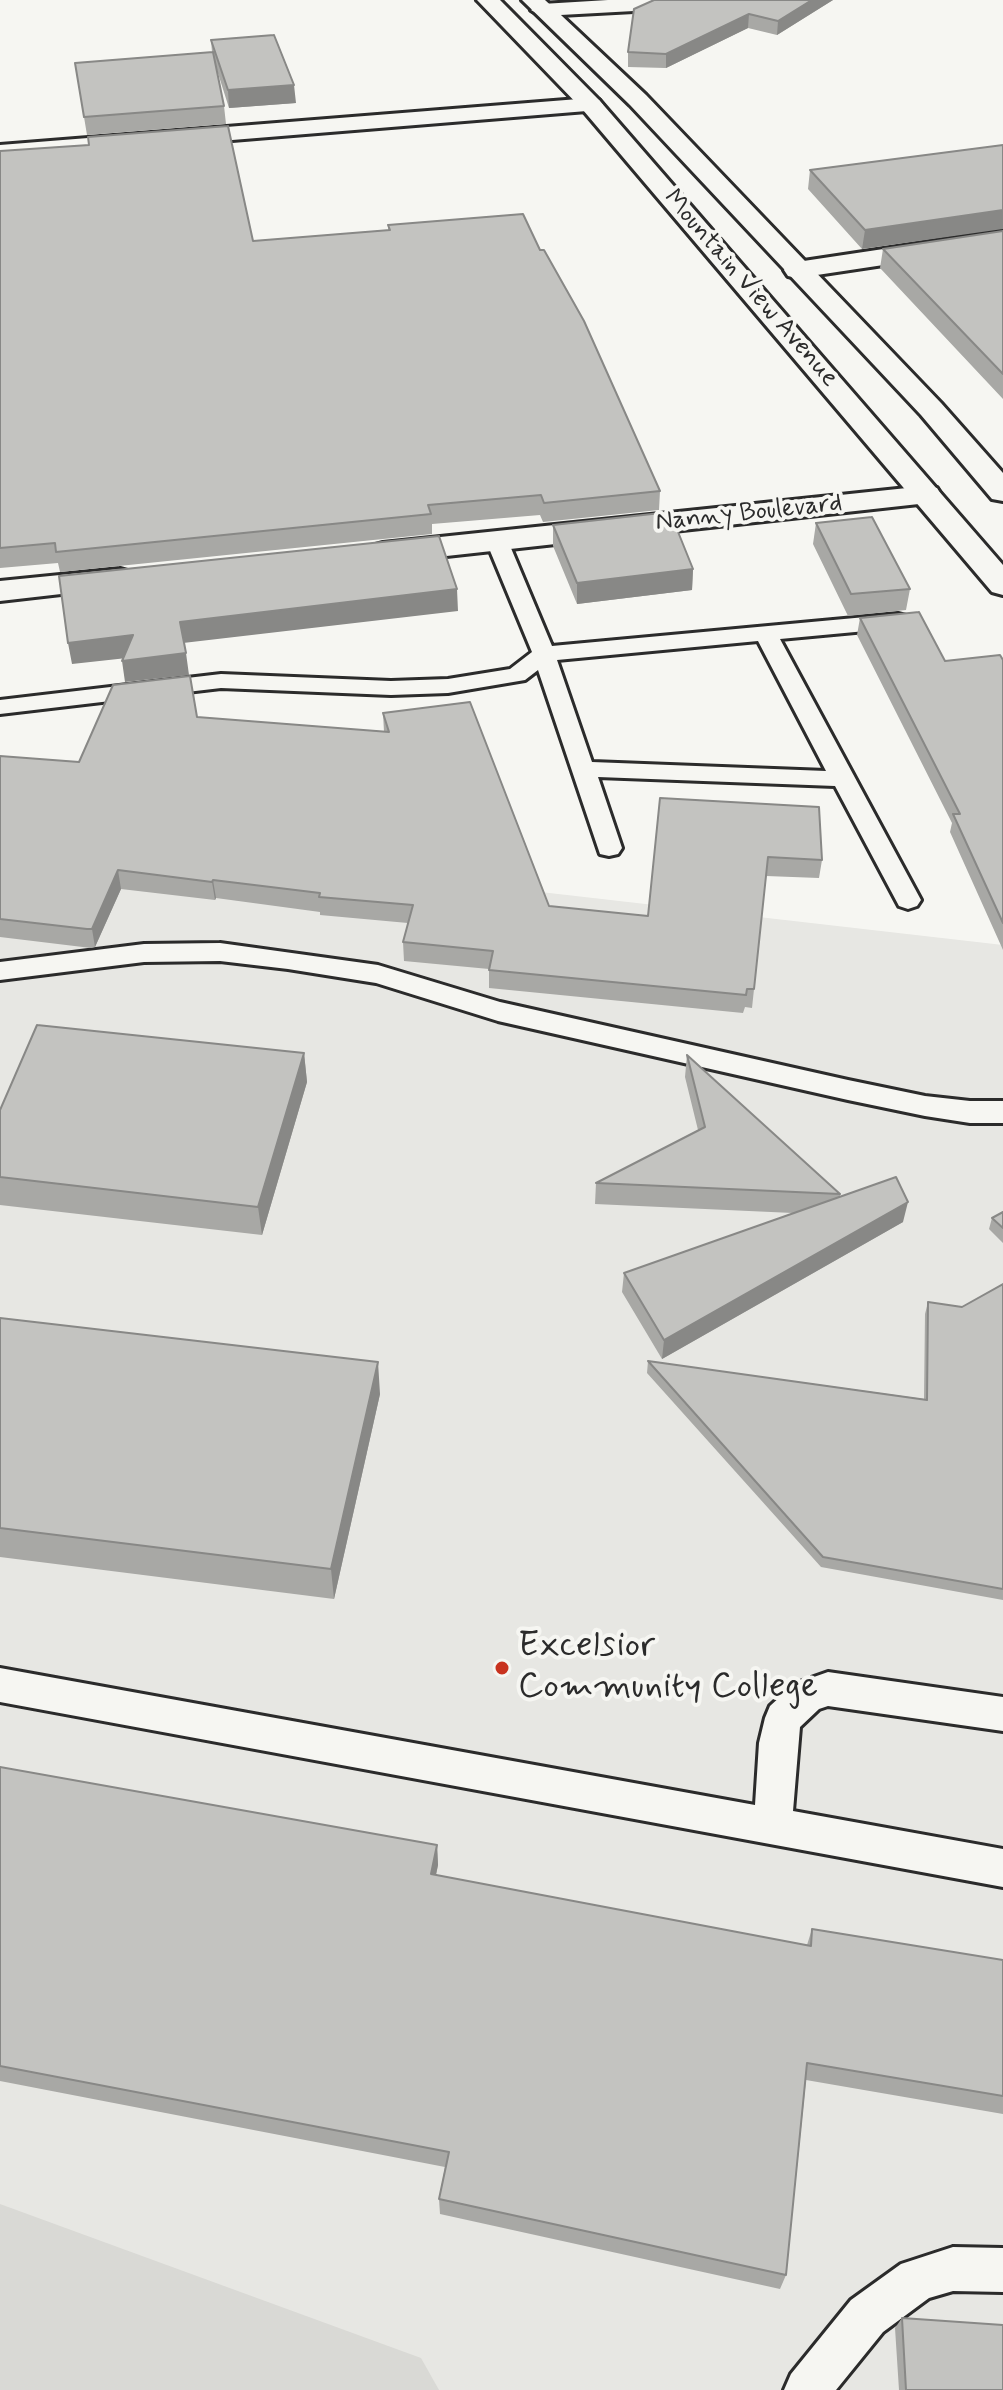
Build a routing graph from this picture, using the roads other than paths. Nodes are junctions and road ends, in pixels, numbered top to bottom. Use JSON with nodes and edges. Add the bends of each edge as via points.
{"nodes":[{"id":1,"x":488,"y":0,"type":"edge"},
{"id":2,"x":650,"y":0,"type":"edge"},
{"id":3,"x":538,"y":5,"type":"edge"},
{"id":4,"x":591,"y":105,"type":"junction"},
{"id":5,"x":659,"y":124,"type":"junction"},
{"id":6,"x":613,"y":131,"type":"junction"},
{"id":7,"x":0,"y":152,"type":"edge"},
{"id":8,"x":1003,"y":239,"type":"edge"},
{"id":9,"x":797,"y":270,"type":"junction"},
{"id":10,"x":909,"y":388,"type":"junction"},
{"id":11,"x":848,"y":402,"type":"junction"},
{"id":12,"x":1003,"y":492,"type":"edge"},
{"id":13,"x":926,"y":495,"type":"junction"},
{"id":14,"x":497,"y":541,"type":"junction"},
{"id":15,"x":357,"y":555,"type":"edge"},
{"id":16,"x":155,"y":575,"type":"edge"},
{"id":17,"x":1003,"y":585,"type":"edge"},
{"id":18,"x":0,"y":591,"type":"edge"},
{"id":19,"x":920,"y":619,"type":"edge"},
{"id":20,"x":765,"y":633,"type":"junction"},
{"id":21,"x":544,"y":654,"type":"junction"},
{"id":22,"x":0,"y":707,"type":"edge"},
{"id":23,"x":583,"y":769,"type":"junction"},
{"id":24,"x":844,"y":779,"type":"junction"},
{"id":25,"x":609,"y":848,"type":"dead end"},
{"id":26,"x":908,"y":900,"type":"dead end"},
{"id":27,"x":0,"y":971,"type":"edge"},
{"id":28,"x":1003,"y":1112,"type":"edge"},
{"id":29,"x":0,"y":1685,"type":"edge"},
{"id":30,"x":1003,"y":1714,"type":"edge"},
{"id":31,"x":773,"y":1827,"type":"junction"},
{"id":32,"x":1003,"y":1868,"type":"edge"},
{"id":33,"x":1003,"y":2270,"type":"edge"},
{"id":34,"x":807,"y":2390,"type":"edge"}],
"edges":[{"from":1,"to":4,"type":"main road","name":"Mountain View Avenue"},
{"from":2,"to":3,"type":"main road","via":[[634,5]]},
{"from":3,"to":5,"type":"main road","name":"Mountain View Avenue"},
{"from":4,"to":6,"type":"main road","name":"Mountain View Avenue"},
{"from":4,"to":7,"type":"main road"},
{"from":5,"to":6,"type":"main road"},
{"from":5,"to":9,"type":"main road","name":"Mountain View Avenue"},
{"from":6,"to":11,"type":"main road","name":"Mountain View Avenue"},
{"from":8,"to":9,"type":"main road"},
{"from":9,"to":10,"type":"main road","name":"Mountain View Avenue"},
{"from":10,"to":11,"type":"main road"},
{"from":10,"to":12,"type":"main road","name":"Mountain View Avenue"},
{"from":11,"to":13,"type":"main road","name":"Mountain View Avenue"},
{"from":13,"to":14,"type":"main road","name":"Nanny Boulevard"},
{"from":13,"to":17,"type":"main road","name":"Mountain View Avenue"},
{"from":14,"to":15,"type":"main road","name":"Nanny Boulevard"},
{"from":14,"to":21,"type":"lane"},
{"from":16,"to":18,"type":"main road"},
{"from":19,"to":20,"type":"lane"},
{"from":20,"to":21,"type":"lane"},
{"from":20,"to":24,"type":"lane"},
{"from":21,"to":22,"type":"lane","via":[[517,675],[448,686],[221,681]]},
{"from":21,"to":23,"type":"lane"},
{"from":23,"to":24,"type":"lane"},
{"from":23,"to":25,"type":"lane"},
{"from":24,"to":26,"type":"lane"},
{"from":27,"to":28,"type":"lane","via":[[144,953],[220,952],[288,960],[378,974],[498,1011],[848,1090],[925,1106]]},
{"from":29,"to":31,"type":"lane"},
{"from":30,"to":31,"type":"lane","via":[[828,1689],[807,1696],[783,1718]]},
{"from":31,"to":32,"type":"lane"},
{"from":33,"to":34,"type":"lane","via":[[953,2269],[917,2280],[867,2316]]}]}
